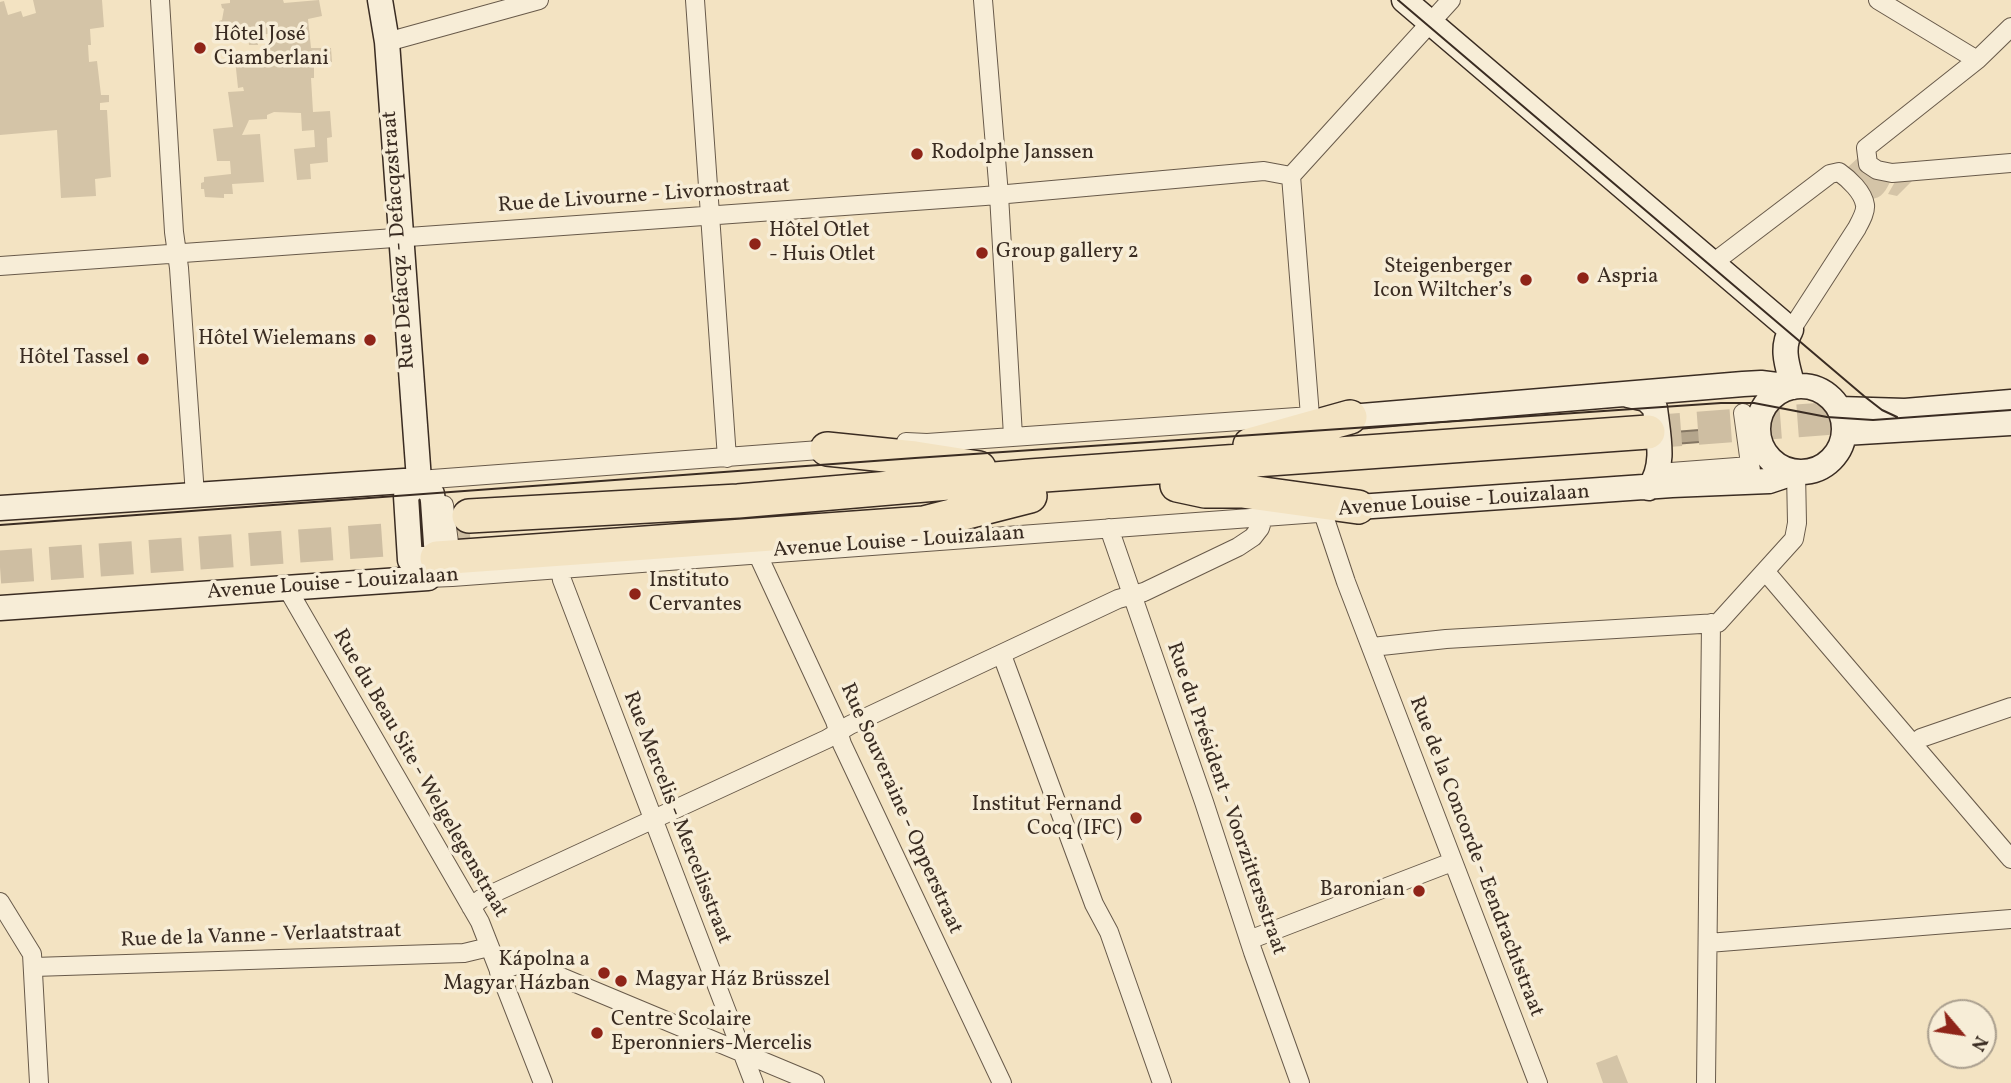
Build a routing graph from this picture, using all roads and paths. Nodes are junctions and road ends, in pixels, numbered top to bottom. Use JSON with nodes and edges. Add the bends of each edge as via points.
{"nodes":[{"id":1,"x":160,"y":0,"type":"edge"},
{"id":2,"x":380,"y":0,"type":"edge"},
{"id":3,"x":539,"y":0,"type":"edge"},
{"id":4,"x":695,"y":0,"type":"edge"},
{"id":5,"x":983,"y":0,"type":"edge"},
{"id":6,"x":1404,"y":0,"type":"edge"},
{"id":7,"x":1451,"y":0,"type":"edge"},
{"id":8,"x":1878,"y":0,"type":"edge"},
{"id":9,"x":1430,"y":23,"type":"junction"},
{"id":10,"x":2011,"y":27,"type":"edge"},
{"id":11,"x":387,"y":42,"type":"junction"},
{"id":12,"x":1977,"y":60,"type":"junction"},
{"id":13,"x":2011,"y":163,"type":"edge"},
{"id":14,"x":1292,"y":176,"type":"junction"},
{"id":15,"x":999,"y":195,"type":"junction"},
{"id":16,"x":712,"y":215,"type":"junction"},
{"id":17,"x":400,"y":237,"type":"junction"},
{"id":18,"x":177,"y":254,"type":"junction"},
{"id":19,"x":1713,"y":263,"type":"junction"},
{"id":20,"x":0,"y":266,"type":"edge"},
{"id":21,"x":1791,"y":330,"type":"junction"},
{"id":22,"x":1793,"y":387,"type":"junction"},
{"id":23,"x":1627,"y":394,"type":"junction"},
{"id":24,"x":2011,"y":402,"type":"edge"},
{"id":25,"x":1742,"y":415,"type":"dead end"},
{"id":26,"x":1310,"y":416,"type":"junction"},
{"id":27,"x":1350,"y":417,"type":"junction"},
{"id":28,"x":1842,"y":421,"type":"junction"},
{"id":29,"x":2011,"y":424,"type":"edge"},
{"id":30,"x":1013,"y":436,"type":"junction"},
{"id":31,"x":827,"y":449,"type":"junction"},
{"id":32,"x":1664,"y":451,"type":"junction"},
{"id":33,"x":727,"y":458,"type":"junction"},
{"id":34,"x":1796,"y":472,"type":"junction"},
{"id":35,"x":1175,"y":475,"type":"junction"},
{"id":36,"x":419,"y":480,"type":"junction"},
{"id":37,"x":1030,"y":486,"type":"junction"},
{"id":38,"x":195,"y":495,"type":"junction"},
{"id":39,"x":1359,"y":507,"type":"junction"},
{"id":40,"x":0,"y":508,"type":"edge"},
{"id":41,"x":460,"y":512,"type":"tunnel mouth"},
{"id":42,"x":1323,"y":513,"type":"junction"},
{"id":43,"x":1263,"y":518,"type":"junction"},
{"id":44,"x":1110,"y":528,"type":"junction"},
{"id":45,"x":898,"y":534,"type":"junction"},
{"id":46,"x":757,"y":553,"type":"junction"},
{"id":47,"x":425,"y":565,"type":"junction"},
{"id":48,"x":560,"y":568,"type":"junction"},
{"id":49,"x":1765,"y":571,"type":"junction"},
{"id":50,"x":288,"y":588,"type":"junction"},
{"id":51,"x":1132,"y":595,"type":"junction"},
{"id":52,"x":0,"y":608,"type":"edge"},
{"id":53,"x":1711,"y":623,"type":"junction"},
{"id":54,"x":1372,"y":647,"type":"junction"},
{"id":55,"x":1002,"y":655,"type":"junction"},
{"id":56,"x":2011,"y":707,"type":"edge"},
{"id":57,"x":838,"y":732,"type":"junction"},
{"id":58,"x":1914,"y":744,"type":"junction"},
{"id":59,"x":652,"y":820,"type":"junction"},
{"id":60,"x":2011,"y":859,"type":"edge"},
{"id":61,"x":1452,"y":862,"type":"junction"},
{"id":62,"x":0,"y":902,"type":"edge"},
{"id":63,"x":471,"y":907,"type":"junction"},
{"id":64,"x":2011,"y":919,"type":"edge"},
{"id":65,"x":1249,"y":940,"type":"junction"},
{"id":66,"x":1708,"y":943,"type":"junction"},
{"id":67,"x":489,"y":947,"type":"junction"},
{"id":68,"x":34,"y":967,"type":"junction"},
{"id":69,"x":499,"y":972,"type":"junction"},
{"id":70,"x":741,"y":1052,"type":"junction"},
{"id":71,"x":39,"y":1083,"type":"edge"},
{"id":72,"x":543,"y":1083,"type":"edge"},
{"id":73,"x":754,"y":1083,"type":"edge"},
{"id":74,"x":815,"y":1083,"type":"edge"},
{"id":75,"x":1002,"y":1083,"type":"edge"},
{"id":76,"x":1162,"y":1083,"type":"edge"},
{"id":77,"x":1300,"y":1083,"type":"edge"},
{"id":78,"x":1538,"y":1083,"type":"edge"},
{"id":79,"x":1706,"y":1083,"type":"edge"}],
"edges":[{"from":1,"to":18,"type":"street"},
{"from":2,"to":11,"type":"main road","name":"Rue Defacqz - Defacqzstraat"},
{"from":3,"to":11,"type":"street"},
{"from":4,"to":16,"type":"street"},
{"from":5,"to":15,"type":"street"},
{"from":6,"to":9,"type":"main road"},
{"from":7,"to":9,"type":"street"},
{"from":8,"to":12,"type":"street"},
{"from":9,"to":14,"type":"street"},
{"from":9,"to":19,"type":"main road"},
{"from":10,"to":12,"type":"street"},
{"from":11,"to":17,"type":"main road","name":"Rue Defacqz - Defacqzstraat"},
{"from":12,"to":13,"type":"street","via":[[1866,148],[1868,164],[1892,173]]},
{"from":14,"to":15,"type":"street","name":"Rue de Livourne - Livornostraat","via":[[1264,171]]},
{"from":14,"to":26,"type":"street"},
{"from":15,"to":16,"type":"street","name":"Rue de Livourne - Livornostraat"},
{"from":15,"to":30,"type":"street"},
{"from":16,"to":17,"type":"street","name":"Rue de Livourne - Livornostraat"},
{"from":16,"to":33,"type":"street"},
{"from":17,"to":18,"type":"street","name":"Rue de Livourne - Livornostraat"},
{"from":17,"to":36,"type":"main road","name":"Rue Defacqz - Defacqzstraat"},
{"from":18,"to":20,"type":"street","name":"Rue de Livourne - Livornostraat"},
{"from":18,"to":38,"type":"street"},
{"from":19,"to":21,"type":"main road"},
{"from":19,"to":21,"type":"street","via":[[1830,174],[1839,172],[1846,177],[1865,205],[1857,228]]},
{"from":21,"to":22,"type":"main road","via":[[1784,352]]},
{"from":22,"to":23,"type":"main road","via":[[1761,383]]},
{"from":22,"to":28,"type":"main road","via":[[1818,390],[1830,398]]},
{"from":22,"to":34,"type":"main road","via":[[1766,404],[1758,434],[1775,464]]},
{"from":23,"to":27,"type":"main road"},
{"from":23,"to":32,"type":"main road","via":[[1646,399],[1656,408],[1657,477]]},
{"from":24,"to":28,"type":"main road"},
{"from":25,"to":32,"type":"street","via":[[1751,469]]},
{"from":26,"to":27,"type":"street"},
{"from":26,"to":30,"type":"street"},
{"from":27,"to":35,"type":"highway"},
{"from":28,"to":29,"type":"main road"},
{"from":28,"to":34,"type":"main road","via":[[1841,446],[1826,465]]},
{"from":30,"to":31,"type":"street"},
{"from":31,"to":33,"type":"street"},
{"from":31,"to":37,"type":"highway","via":[[915,458]]},
{"from":32,"to":34,"type":"main road","name":"Avenue Louise - Louizalaan","via":[[1672,485],[1769,481]]},
{"from":32,"to":35,"type":"highway","name":"Avenue Louise - Louizalaan"},
{"from":32,"to":39,"type":"main road","name":"Avenue Louise - Louizalaan"},
{"from":33,"to":36,"type":"street"},
{"from":34,"to":49,"type":"street","via":[[1796,535]]},
{"from":35,"to":37,"type":"highway","name":"Avenue Louise - Louizalaan"},
{"from":35,"to":39,"type":"highway","via":[[1205,491],[1242,491]]},
{"from":36,"to":38,"type":"main road"},
{"from":36,"to":47,"type":"main road","via":[[432,494]]},
{"from":37,"to":41,"type":"highway","name":"Avenue Louise - Louizalaan","via":[[747,518]]},
{"from":37,"to":45,"type":"highway"},
{"from":38,"to":40,"type":"main road"},
{"from":39,"to":42,"type":"street","name":"Avenue Louise - Louizalaan"},
{"from":42,"to":43,"type":"street","name":"Avenue Louise - Louizalaan"},
{"from":42,"to":54,"type":"street","name":"Rue de la Concorde - Eendrachtstraat"},
{"from":43,"to":44,"type":"street","name":"Avenue Louise - Louizalaan"},
{"from":43,"to":51,"type":"street","via":[[1253,537],[1238,547]]},
{"from":44,"to":45,"type":"street","name":"Avenue Louise - Louizalaan"},
{"from":44,"to":51,"type":"street","name":"Rue du Président - Voorzittersstraat"},
{"from":45,"to":46,"type":"street","name":"Avenue Louise - Louizalaan"},
{"from":45,"to":47,"type":"highway"},
{"from":46,"to":48,"type":"street","name":"Avenue Louise - Louizalaan"},
{"from":46,"to":57,"type":"street","name":"Rue Souveraine - Opperstraat"},
{"from":47,"to":48,"type":"street","name":"Avenue Louise - Louizalaan"},
{"from":47,"to":50,"type":"main road","name":"Avenue Louise - Louizalaan"},
{"from":48,"to":59,"type":"street","name":"Rue Mercelis - Mercelisstraat"},
{"from":49,"to":53,"type":"street","via":[[1721,621]]},
{"from":49,"to":58,"type":"street"},
{"from":50,"to":52,"type":"main road","name":"Avenue Louise - Louizalaan"},
{"from":50,"to":63,"type":"street","name":"Rue du Beau Site - Welgelegenstraat"},
{"from":51,"to":55,"type":"street"},
{"from":51,"to":65,"type":"street","name":"Rue du Président - Voorzittersstraat"},
{"from":53,"to":54,"type":"street"},
{"from":53,"to":66,"type":"street"},
{"from":54,"to":61,"type":"street","name":"Rue de la Concorde - Eendrachtstraat"},
{"from":55,"to":57,"type":"street"},
{"from":55,"to":76,"type":"street"},
{"from":56,"to":58,"type":"street"},
{"from":57,"to":59,"type":"street"},
{"from":57,"to":75,"type":"street","name":"Rue Souveraine - Opperstraat"},
{"from":58,"to":60,"type":"street"},
{"from":59,"to":63,"type":"street"},
{"from":59,"to":70,"type":"street","name":"Rue Mercelis - Mercelisstraat"},
{"from":61,"to":65,"type":"street"},
{"from":61,"to":78,"type":"street","name":"Rue de la Concorde - Eendrachtstraat"},
{"from":62,"to":68,"type":"street","via":[[32,954]]},
{"from":63,"to":67,"type":"street","name":"Rue du Beau Site - Welgelegenstraat"},
{"from":64,"to":66,"type":"street"},
{"from":65,"to":77,"type":"street","name":"Rue du Président - Voorzittersstraat"},
{"from":66,"to":79,"type":"street"},
{"from":67,"to":68,"type":"street","name":"Rue de la Vanne - Verlaatstraat","via":[[464,953]]},
{"from":67,"to":69,"type":"street","name":"Rue du Beau Site - Welgelegenstraat"},
{"from":68,"to":71,"type":"street"},
{"from":69,"to":70,"type":"street","via":[[530,964]]},
{"from":69,"to":72,"type":"street","name":"Rue du Beau Site - Welgelegenstraat"},
{"from":70,"to":73,"type":"street","name":"Rue Mercelis - Mercelisstraat"},
{"from":70,"to":74,"type":"street"}]}
